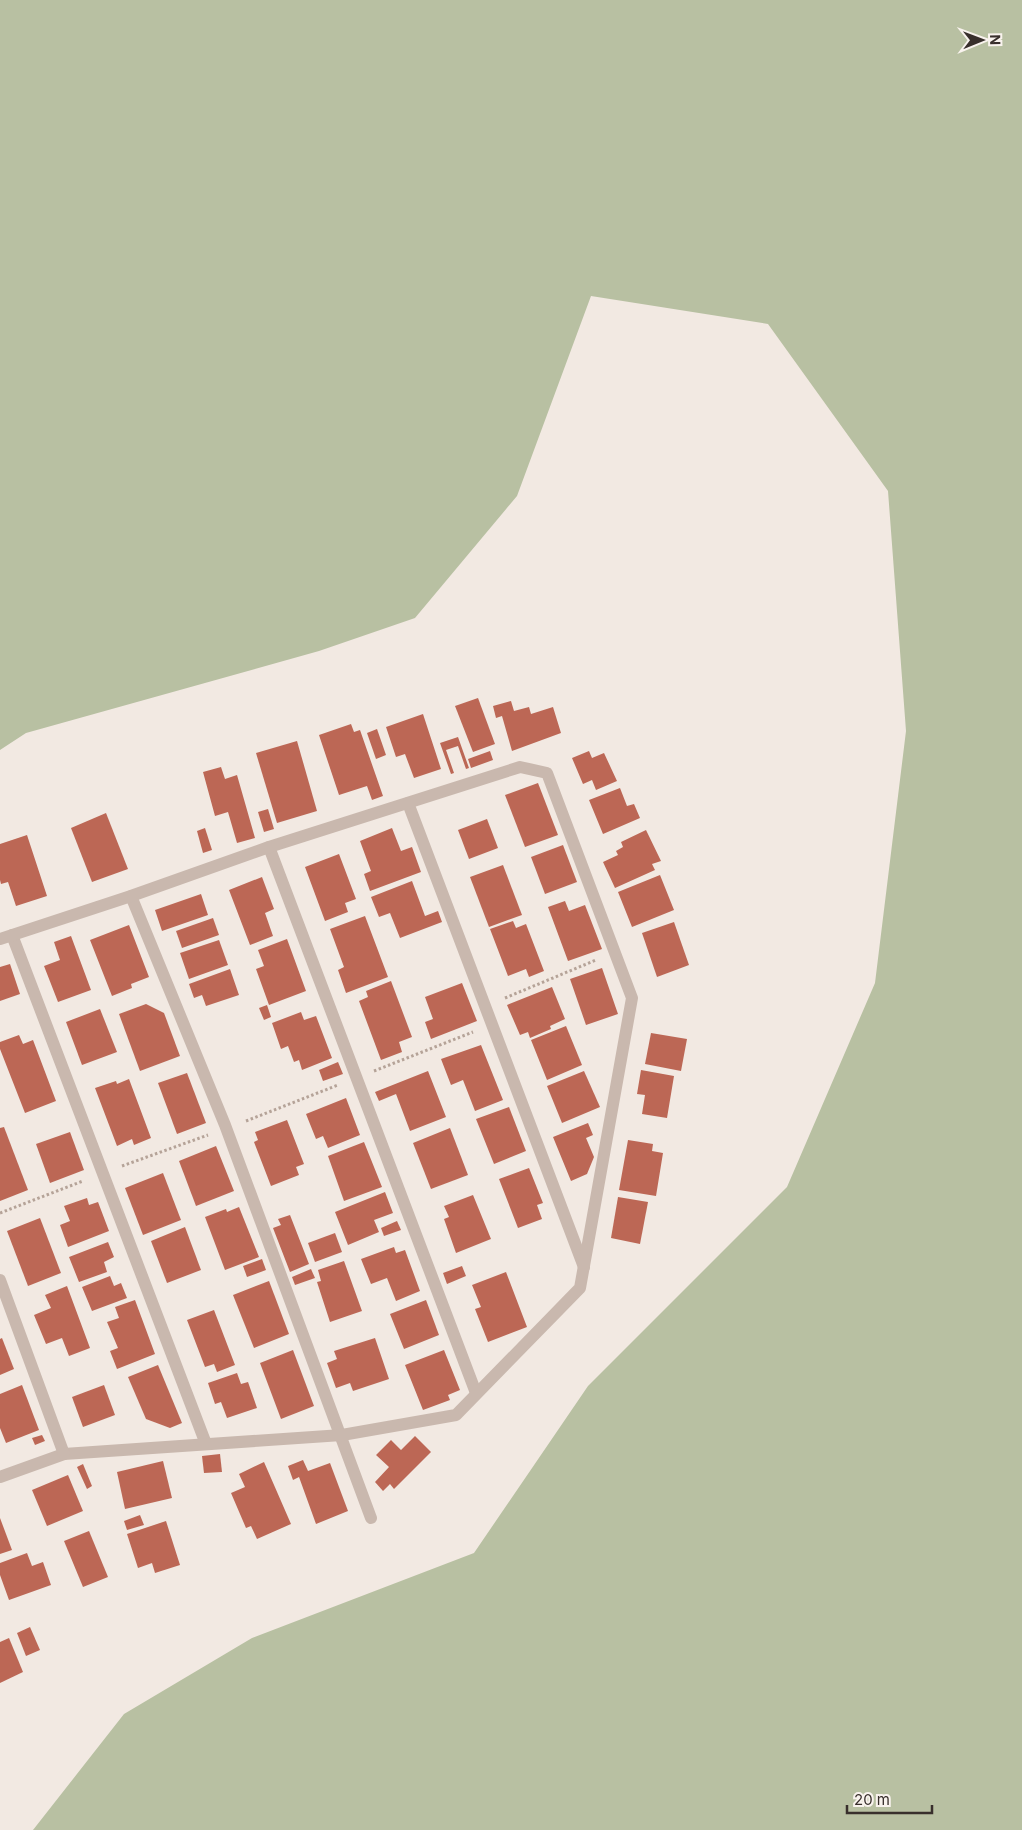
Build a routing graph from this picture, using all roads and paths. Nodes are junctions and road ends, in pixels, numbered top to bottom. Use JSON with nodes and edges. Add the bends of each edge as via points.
{"nodes":[{"id":1,"x":408,"y":803,"type":"junction"},
{"id":2,"x":269,"y":846,"type":"junction"},
{"id":3,"x":131,"y":896,"type":"junction"},
{"id":4,"x":6,"y":937,"type":"edge"},
{"id":5,"x":615,"y":953,"type":"junction"},
{"id":6,"x":485,"y":1006,"type":"junction"},
{"id":7,"x":492,"y":1024,"type":"junction"},
{"id":8,"x":357,"y":1077,"type":"junction"},
{"id":9,"x":226,"y":1129,"type":"junction"},
{"id":10,"x":104,"y":1172,"type":"junction"},
{"id":11,"x":0,"y":1213,"type":"edge"},
{"id":12,"x":584,"y":1266,"type":"junction"},
{"id":13,"x":0,"y":1280,"type":"edge"},
{"id":14,"x":476,"y":1393,"type":"junction"},
{"id":15,"x":342,"y":1435,"type":"junction"},
{"id":16,"x":206,"y":1444,"type":"junction"},
{"id":17,"x":64,"y":1454,"type":"junction"},
{"id":18,"x":0,"y":1477,"type":"edge"},
{"id":19,"x":371,"y":1518,"type":"dead end"}],
"edges":[{"from":1,"to":2,"type":"street"},
{"from":1,"to":5,"type":"street","via":[[520,767],[547,773]]},
{"from":1,"to":6,"type":"street"},
{"from":2,"to":3,"type":"street"},
{"from":2,"to":8,"type":"street"},
{"from":3,"to":4,"type":"street"},
{"from":3,"to":9,"type":"street"},
{"from":4,"to":10,"type":"street"},
{"from":5,"to":6,"type":"path"},
{"from":5,"to":12,"type":"street","via":[[632,998]]},
{"from":6,"to":7,"type":"street"},
{"from":7,"to":8,"type":"path"},
{"from":7,"to":12,"type":"street"},
{"from":8,"to":9,"type":"path"},
{"from":8,"to":14,"type":"street"},
{"from":9,"to":10,"type":"path"},
{"from":9,"to":15,"type":"street"},
{"from":10,"to":11,"type":"path"},
{"from":10,"to":16,"type":"street"},
{"from":12,"to":14,"type":"street","via":[[580,1288]]},
{"from":13,"to":17,"type":"street"},
{"from":14,"to":15,"type":"street","via":[[456,1415]]},
{"from":15,"to":16,"type":"street"},
{"from":15,"to":19,"type":"street"},
{"from":16,"to":17,"type":"street"},
{"from":17,"to":18,"type":"street"}]}
